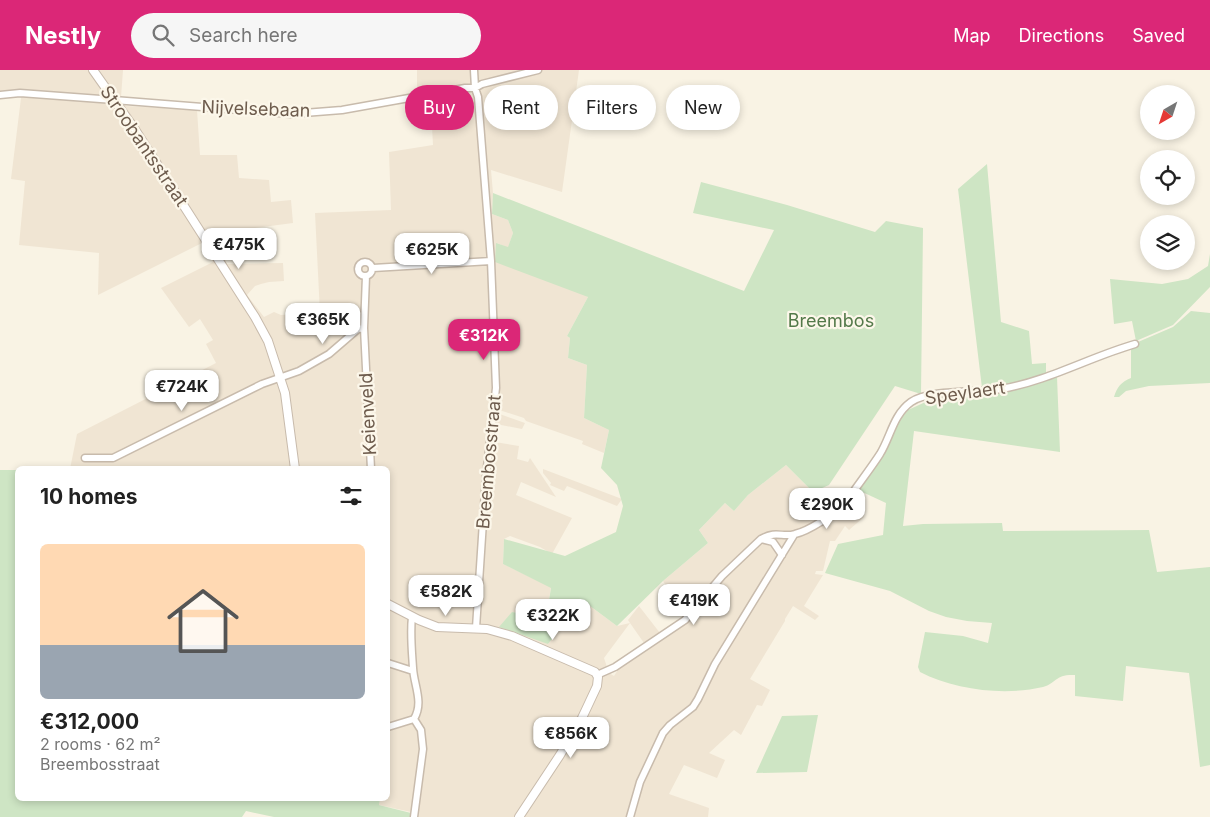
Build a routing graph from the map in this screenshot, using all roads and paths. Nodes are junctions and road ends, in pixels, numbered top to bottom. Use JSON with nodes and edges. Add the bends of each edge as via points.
{"nodes":[{"id":1,"x":93,"y":70,"type":"edge"},
{"id":2,"x":474,"y":70,"type":"edge"},
{"id":3,"x":538,"y":70,"type":"edge"},
{"id":4,"x":475,"y":88,"type":"junction"},
{"id":5,"x":0,"y":95,"type":"edge"},
{"id":6,"x":114,"y":100,"type":"junction"},
{"id":7,"x":491,"y":261,"type":"junction"},
{"id":8,"x":373,"y":268,"type":"junction"},
{"id":9,"x":366,"y":276,"type":"junction"},
{"id":10,"x":364,"y":328,"type":"junction"},
{"id":11,"x":1135,"y":344,"type":"dead end"},
{"id":12,"x":281,"y":377,"type":"junction"},
{"id":13,"x":85,"y":458,"type":"dead end"},
{"id":14,"x":295,"y":466,"type":"edge"},
{"id":15,"x":371,"y":466,"type":"edge"},
{"id":16,"x":794,"y":535,"type":"junction"},
{"id":17,"x":761,"y":539,"type":"junction"},
{"id":18,"x":782,"y":555,"type":"junction"},
{"id":19,"x":390,"y":605,"type":"edge"},
{"id":20,"x":412,"y":617,"type":"junction"},
{"id":21,"x":476,"y":628,"type":"junction"},
{"id":22,"x":390,"y":664,"type":"edge"},
{"id":23,"x":413,"y":671,"type":"junction"},
{"id":24,"x":597,"y":675,"type":"junction"},
{"id":25,"x":414,"y":718,"type":"junction"},
{"id":26,"x":390,"y":726,"type":"edge"},
{"id":27,"x":414,"y":817,"type":"edge"},
{"id":28,"x":519,"y":817,"type":"edge"},
{"id":29,"x":630,"y":817,"type":"edge"}],
"edges":[{"from":1,"to":6,"type":"street","name":"Stroobantsstraat"},
{"from":2,"to":4,"type":"street","name":"Breembosstraat"},
{"from":3,"to":4,"type":"street","name":"Nijvelsebaan"},
{"from":4,"to":6,"type":"street","name":"Nijvelsebaan","via":[[342,110],[291,114]]},
{"from":4,"to":7,"type":"street","name":"Breembosstraat"},
{"from":5,"to":6,"type":"street","name":"Nijvelsebaan","via":[[20,93]]},
{"from":6,"to":12,"type":"street","name":"Stroobantsstraat","via":[[255,317]]},
{"from":7,"to":8,"type":"street"},
{"from":7,"to":21,"type":"street","name":"Breembosstraat","via":[[496,388],[486,476]]},
{"from":8,"to":9,"type":"street"},
{"from":8,"to":9,"type":"street","via":[[367,262],[360,263],[359,274]]},
{"from":9,"to":10,"type":"street","name":"Keienveld"},
{"from":10,"to":12,"type":"street","via":[[358,329],[314,364]]},
{"from":10,"to":15,"type":"street","name":"Keienveld"},
{"from":11,"to":16,"type":"street","name":"Speylaert","via":[[1107,352],[1060,373],[1003,389],[942,394],[912,401],[896,418],[881,451],[845,504],[832,515]]},
{"from":12,"to":13,"type":"street","via":[[114,458]]},
{"from":12,"to":14,"type":"street","name":"Stroobantsstraat"},
{"from":16,"to":17,"type":"street","name":"Speylaert","via":[[776,534]]},
{"from":16,"to":18,"type":"street"},
{"from":17,"to":18,"type":"street","via":[[773,542]]},
{"from":17,"to":24,"type":"street","via":[[722,576],[685,620],[615,667]]},
{"from":18,"to":29,"type":"street","via":[[715,664],[693,707],[663,733],[640,782]]},
{"from":19,"to":20,"type":"street"},
{"from":20,"to":21,"type":"street","via":[[437,627]]},
{"from":20,"to":23,"type":"street"},
{"from":21,"to":24,"type":"street","via":[[512,636],[591,669]]},
{"from":22,"to":23,"type":"street"},
{"from":23,"to":25,"type":"street","via":[[419,699]]},
{"from":24,"to":28,"type":"street","via":[[597,686],[575,730]]},
{"from":25,"to":26,"type":"street"},
{"from":25,"to":27,"type":"street","via":[[421,730],[423,749]]}]}
